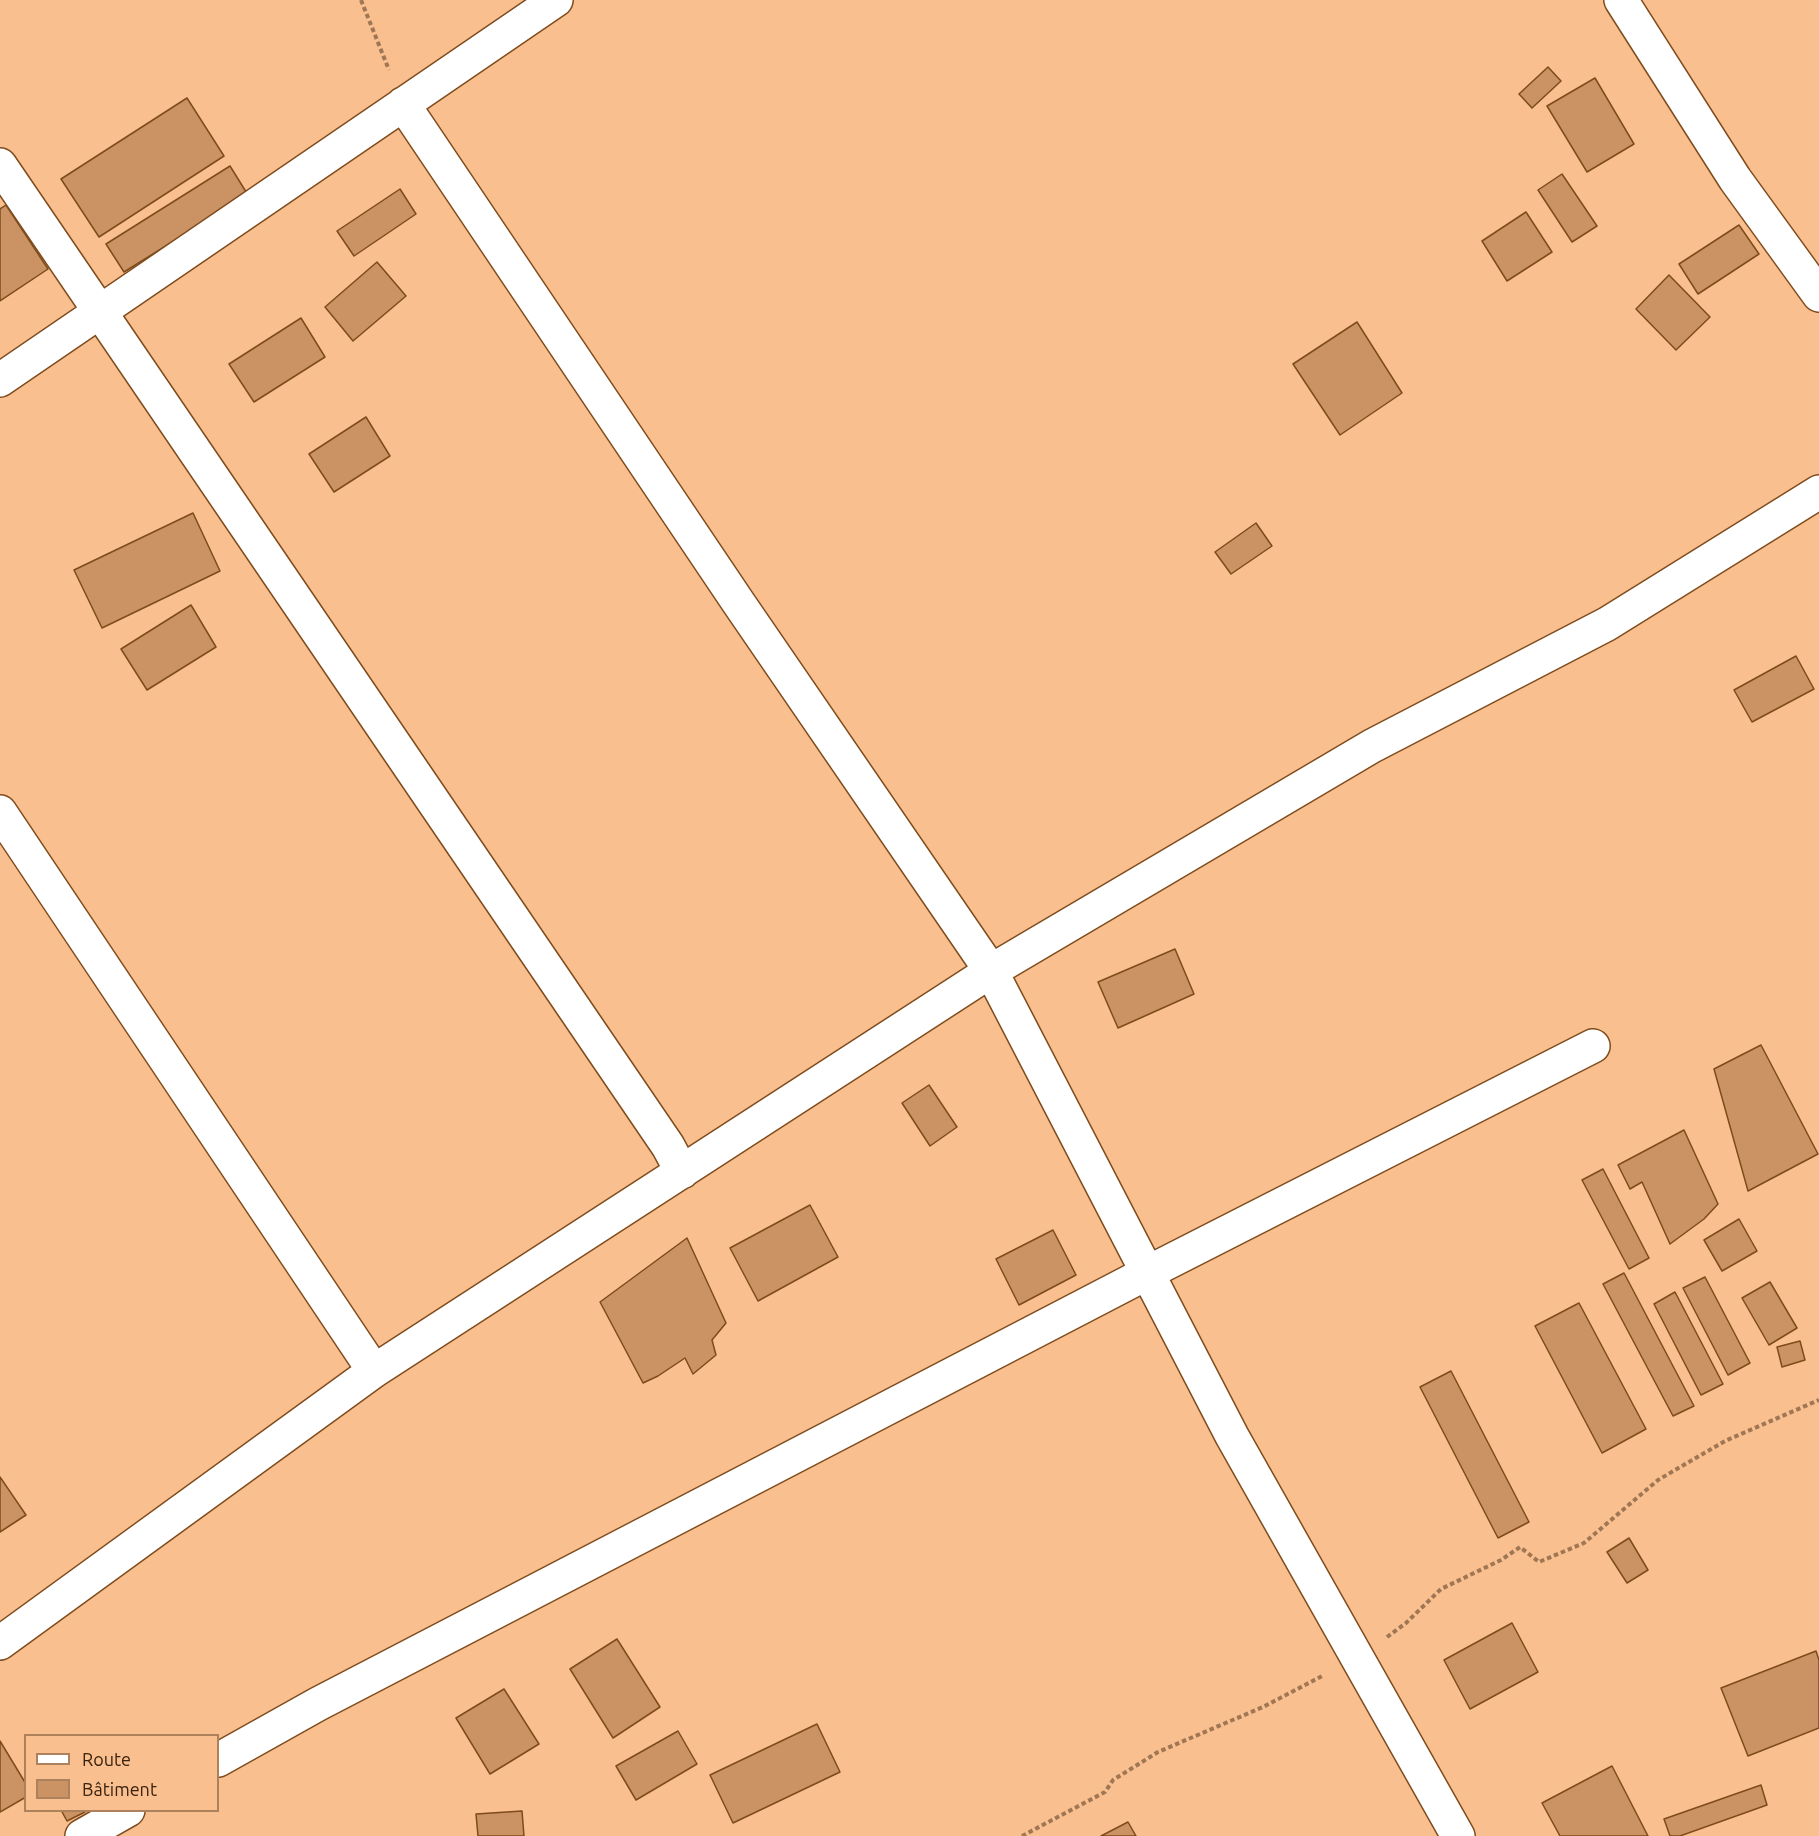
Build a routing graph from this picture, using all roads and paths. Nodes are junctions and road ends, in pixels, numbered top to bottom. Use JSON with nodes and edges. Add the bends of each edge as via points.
{"nodes":[{"id":1,"x":361,"y":0,"type":"edge"},
{"id":2,"x":556,"y":0,"type":"edge"},
{"id":3,"x":1621,"y":0,"type":"edge"},
{"id":4,"x":403,"y":104,"type":"junction"},
{"id":5,"x":0,"y":165,"type":"edge"},
{"id":6,"x":1819,"y":295,"type":"edge"},
{"id":7,"x":100,"y":310,"type":"junction"},
{"id":8,"x":0,"y":380,"type":"edge"},
{"id":9,"x":1819,"y":492,"type":"edge"},
{"id":10,"x":0,"y":812,"type":"edge"},
{"id":11,"x":991,"y":971,"type":"junction"},
{"id":12,"x":1593,"y":1046,"type":"dead end"},
{"id":13,"x":682,"y":1172,"type":"junction"},
{"id":14,"x":1149,"y":1272,"type":"junction"},
{"id":15,"x":374,"y":1371,"type":"junction"},
{"id":16,"x":1819,"y":1400,"type":"edge"},
{"id":17,"x":0,"y":1643,"type":"edge"},
{"id":18,"x":1357,"y":1657,"type":"junction"},
{"id":19,"x":219,"y":1759,"type":"edge"},
{"id":20,"x":124,"y":1812,"type":"edge"},
{"id":21,"x":82,"y":1836,"type":"edge"},
{"id":22,"x":1022,"y":1836,"type":"edge"},
{"id":23,"x":1458,"y":1836,"type":"edge"}],
"edges":[{"from":1,"to":4,"type":"path"},
{"from":2,"to":4,"type":"street"},
{"from":3,"to":6,"type":"street","via":[[1735,179]]},
{"from":4,"to":7,"type":"street"},
{"from":4,"to":11,"type":"street"},
{"from":5,"to":7,"type":"street"},
{"from":7,"to":8,"type":"street"},
{"from":7,"to":13,"type":"street"},
{"from":9,"to":11,"type":"street","via":[[1607,624],[1372,746]]},
{"from":10,"to":15,"type":"street"},
{"from":11,"to":13,"type":"street"},
{"from":11,"to":14,"type":"street"},
{"from":12,"to":14,"type":"street"},
{"from":13,"to":15,"type":"street"},
{"from":14,"to":18,"type":"street","via":[[1232,1436]]},
{"from":14,"to":19,"type":"street","via":[[318,1704]]},
{"from":15,"to":17,"type":"street"},
{"from":16,"to":18,"type":"path","via":[[1725,1441],[1658,1480],[1584,1543],[1539,1562],[1520,1547],[1441,1589],[1406,1623]]},
{"from":18,"to":22,"type":"path","via":[[1263,1707],[1158,1752],[1113,1780],[1105,1792]]},
{"from":18,"to":23,"type":"street"},
{"from":20,"to":21,"type":"street"}]}
